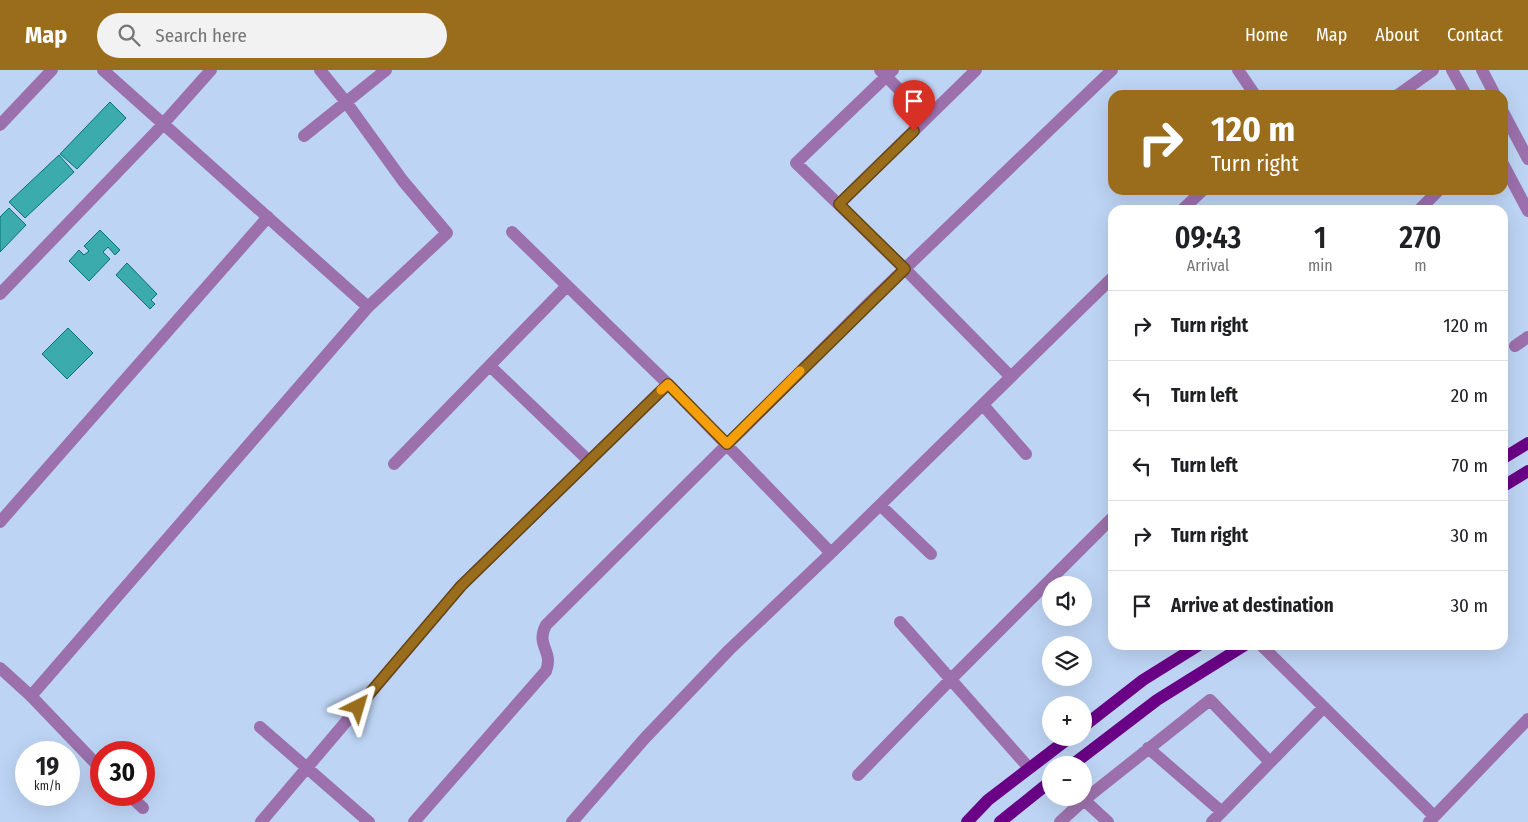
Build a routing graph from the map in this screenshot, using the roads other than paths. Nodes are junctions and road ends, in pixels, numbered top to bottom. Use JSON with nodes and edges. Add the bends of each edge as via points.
{"nodes":[{"id":1,"x":52,"y":70,"type":"edge"},
{"id":2,"x":103,"y":70,"type":"edge"},
{"id":3,"x":211,"y":70,"type":"edge"},
{"id":4,"x":320,"y":70,"type":"edge"},
{"id":5,"x":386,"y":70,"type":"edge"},
{"id":6,"x":976,"y":70,"type":"edge"},
{"id":7,"x":1112,"y":70,"type":"edge"},
{"id":8,"x":1238,"y":70,"type":"edge"},
{"id":9,"x":1433,"y":70,"type":"edge"},
{"id":10,"x":1452,"y":70,"type":"edge"},
{"id":11,"x":1482,"y":70,"type":"edge"},
{"id":12,"x":886,"y":72,"type":"edge"},
{"id":13,"x":1252,"y":90,"type":"edge"},
{"id":14,"x":1405,"y":90,"type":"edge"},
{"id":15,"x":1463,"y":90,"type":"edge"},
{"id":16,"x":1492,"y":90,"type":"edge"},
{"id":17,"x":346,"y":102,"type":"junction"},
{"id":18,"x":927,"y":118,"type":"junction"},
{"id":19,"x":1508,"y":121,"type":"edge"},
{"id":20,"x":164,"y":124,"type":"junction"},
{"id":21,"x":0,"y":125,"type":"edge"},
{"id":22,"x":304,"y":136,"type":"dead end"},
{"id":23,"x":1528,"y":159,"type":"edge"},
{"id":24,"x":1508,"y":173,"type":"edge"},
{"id":25,"x":1198,"y":195,"type":"edge"},
{"id":26,"x":1434,"y":195,"type":"edge"},
{"id":27,"x":839,"y":204,"type":"junction"},
{"id":28,"x":1187,"y":205,"type":"edge"},
{"id":29,"x":1424,"y":205,"type":"edge"},
{"id":30,"x":1528,"y":211,"type":"edge"},
{"id":31,"x":268,"y":217,"type":"junction"},
{"id":32,"x":512,"y":232,"type":"dead end"},
{"id":33,"x":905,"y":269,"type":"junction"},
{"id":34,"x":1108,"y":282,"type":"edge"},
{"id":35,"x":567,"y":286,"type":"junction"},
{"id":36,"x":0,"y":294,"type":"edge"},
{"id":37,"x":368,"y":307,"type":"junction"},
{"id":38,"x":1528,"y":337,"type":"edge"},
{"id":39,"x":1515,"y":346,"type":"dead end"},
{"id":40,"x":490,"y":366,"type":"junction"},
{"id":41,"x":1011,"y":377,"type":"junction"},
{"id":42,"x":668,"y":384,"type":"junction"},
{"id":43,"x":983,"y":404,"type":"junction"},
{"id":44,"x":1528,"y":443,"type":"edge"},
{"id":45,"x":727,"y":444,"type":"junction"},
{"id":46,"x":1026,"y":454,"type":"dead end"},
{"id":47,"x":1508,"y":455,"type":"edge"},
{"id":48,"x":589,"y":461,"type":"junction"},
{"id":49,"x":394,"y":464,"type":"dead end"},
{"id":50,"x":1528,"y":471,"type":"edge"},
{"id":51,"x":1508,"y":483,"type":"edge"},
{"id":52,"x":880,"y":505,"type":"junction"},
{"id":53,"x":0,"y":522,"type":"edge"},
{"id":54,"x":1108,"y":522,"type":"edge"},
{"id":55,"x":831,"y":553,"type":"junction"},
{"id":56,"x":931,"y":554,"type":"dead end"},
{"id":57,"x":900,"y":622,"type":"dead end"},
{"id":58,"x":1191,"y":650,"type":"edge"},
{"id":59,"x":1237,"y":650,"type":"edge"},
{"id":60,"x":1266,"y":650,"type":"edge"},
{"id":61,"x":0,"y":668,"type":"edge"},
{"id":62,"x":951,"y":679,"type":"junction"},
{"id":63,"x":31,"y":696,"type":"junction"},
{"id":64,"x":1324,"y":707,"type":"junction"},
{"id":65,"x":1528,"y":719,"type":"edge"},
{"id":66,"x":1092,"y":720,"type":"edge"},
{"id":67,"x":260,"y":727,"type":"dead end"},
{"id":68,"x":1058,"y":746,"type":"edge"},
{"id":69,"x":1148,"y":748,"type":"junction"},
{"id":70,"x":1084,"y":756,"type":"edge"},
{"id":71,"x":90,"y":758,"type":"edge"},
{"id":72,"x":1270,"y":762,"type":"junction"},
{"id":73,"x":307,"y":767,"type":"junction"},
{"id":74,"x":1029,"y":768,"type":"junction"},
{"id":75,"x":858,"y":776,"type":"dead end"},
{"id":76,"x":1042,"y":788,"type":"edge"},
{"id":77,"x":1092,"y":794,"type":"edge"},
{"id":78,"x":1077,"y":806,"type":"edge"},
{"id":79,"x":1091,"y":806,"type":"edge"},
{"id":80,"x":1222,"y":812,"type":"junction"},
{"id":81,"x":1432,"y":819,"type":"edge"},
{"id":82,"x":261,"y":822,"type":"edge"},
{"id":83,"x":369,"y":822,"type":"edge"},
{"id":84,"x":414,"y":822,"type":"edge"},
{"id":85,"x":572,"y":822,"type":"edge"},
{"id":86,"x":967,"y":822,"type":"edge"},
{"id":87,"x":1000,"y":822,"type":"edge"},
{"id":88,"x":1060,"y":822,"type":"edge"},
{"id":89,"x":1108,"y":822,"type":"edge"},
{"id":90,"x":1212,"y":822,"type":"edge"}],
"edges":[{"from":1,"to":21,"type":"street"},
{"from":2,"to":20,"type":"street"},
{"from":3,"to":20,"type":"street"},
{"from":4,"to":17,"type":"street"},
{"from":5,"to":17,"type":"street"},
{"from":6,"to":18,"type":"street"},
{"from":7,"to":33,"type":"street"},
{"from":8,"to":13,"type":"street"},
{"from":9,"to":14,"type":"street"},
{"from":10,"to":15,"type":"street"},
{"from":11,"to":16,"type":"street"},
{"from":12,"to":18,"type":"street"},
{"from":12,"to":27,"type":"street","via":[[796,163]]},
{"from":17,"to":22,"type":"street"},
{"from":17,"to":37,"type":"street","via":[[402,181],[447,234]]},
{"from":18,"to":27,"type":"street"},
{"from":19,"to":23,"type":"street"},
{"from":20,"to":31,"type":"street"},
{"from":20,"to":36,"type":"street"},
{"from":24,"to":30,"type":"street"},
{"from":25,"to":28,"type":"street"},
{"from":26,"to":29,"type":"street"},
{"from":27,"to":33,"type":"street"},
{"from":31,"to":37,"type":"street"},
{"from":31,"to":53,"type":"street"},
{"from":32,"to":35,"type":"street"},
{"from":33,"to":41,"type":"street"},
{"from":33,"to":45,"type":"street"},
{"from":34,"to":41,"type":"street"},
{"from":35,"to":40,"type":"street"},
{"from":35,"to":42,"type":"street"},
{"from":37,"to":63,"type":"street"},
{"from":38,"to":39,"type":"street"},
{"from":40,"to":48,"type":"street"},
{"from":40,"to":49,"type":"street"},
{"from":41,"to":43,"type":"street"},
{"from":42,"to":45,"type":"street"},
{"from":42,"to":48,"type":"street"},
{"from":43,"to":46,"type":"street"},
{"from":43,"to":52,"type":"street"},
{"from":44,"to":47,"type":"main road"},
{"from":45,"to":55,"type":"street"},
{"from":45,"to":84,"type":"street","via":[[546,625],[541,634],[550,662],[546,671]]},
{"from":48,"to":73,"type":"street","via":[[461,586]]},
{"from":50,"to":51,"type":"main road"},
{"from":52,"to":55,"type":"street"},
{"from":52,"to":56,"type":"street"},
{"from":54,"to":62,"type":"street"},
{"from":55,"to":85,"type":"street","via":[[722,657]]},
{"from":57,"to":62,"type":"street"},
{"from":58,"to":66,"type":"main road","via":[[1143,680]]},
{"from":59,"to":70,"type":"main road","via":[[1157,700]]},
{"from":60,"to":64,"type":"street"},
{"from":61,"to":63,"type":"street"},
{"from":62,"to":74,"type":"street"},
{"from":62,"to":75,"type":"street"},
{"from":63,"to":71,"type":"street"},
{"from":64,"to":72,"type":"street"},
{"from":64,"to":81,"type":"street"},
{"from":65,"to":81,"type":"street"},
{"from":67,"to":73,"type":"street"},
{"from":68,"to":74,"type":"main road"},
{"from":69,"to":72,"type":"street","via":[[1210,700]]},
{"from":69,"to":77,"type":"street"},
{"from":69,"to":80,"type":"street"},
{"from":72,"to":80,"type":"street"},
{"from":73,"to":82,"type":"street"},
{"from":73,"to":83,"type":"street"},
{"from":74,"to":86,"type":"main road","via":[[988,800]]},
{"from":76,"to":87,"type":"main road"},
{"from":78,"to":88,"type":"street"},
{"from":79,"to":89,"type":"street"},
{"from":80,"to":90,"type":"street"}]}
